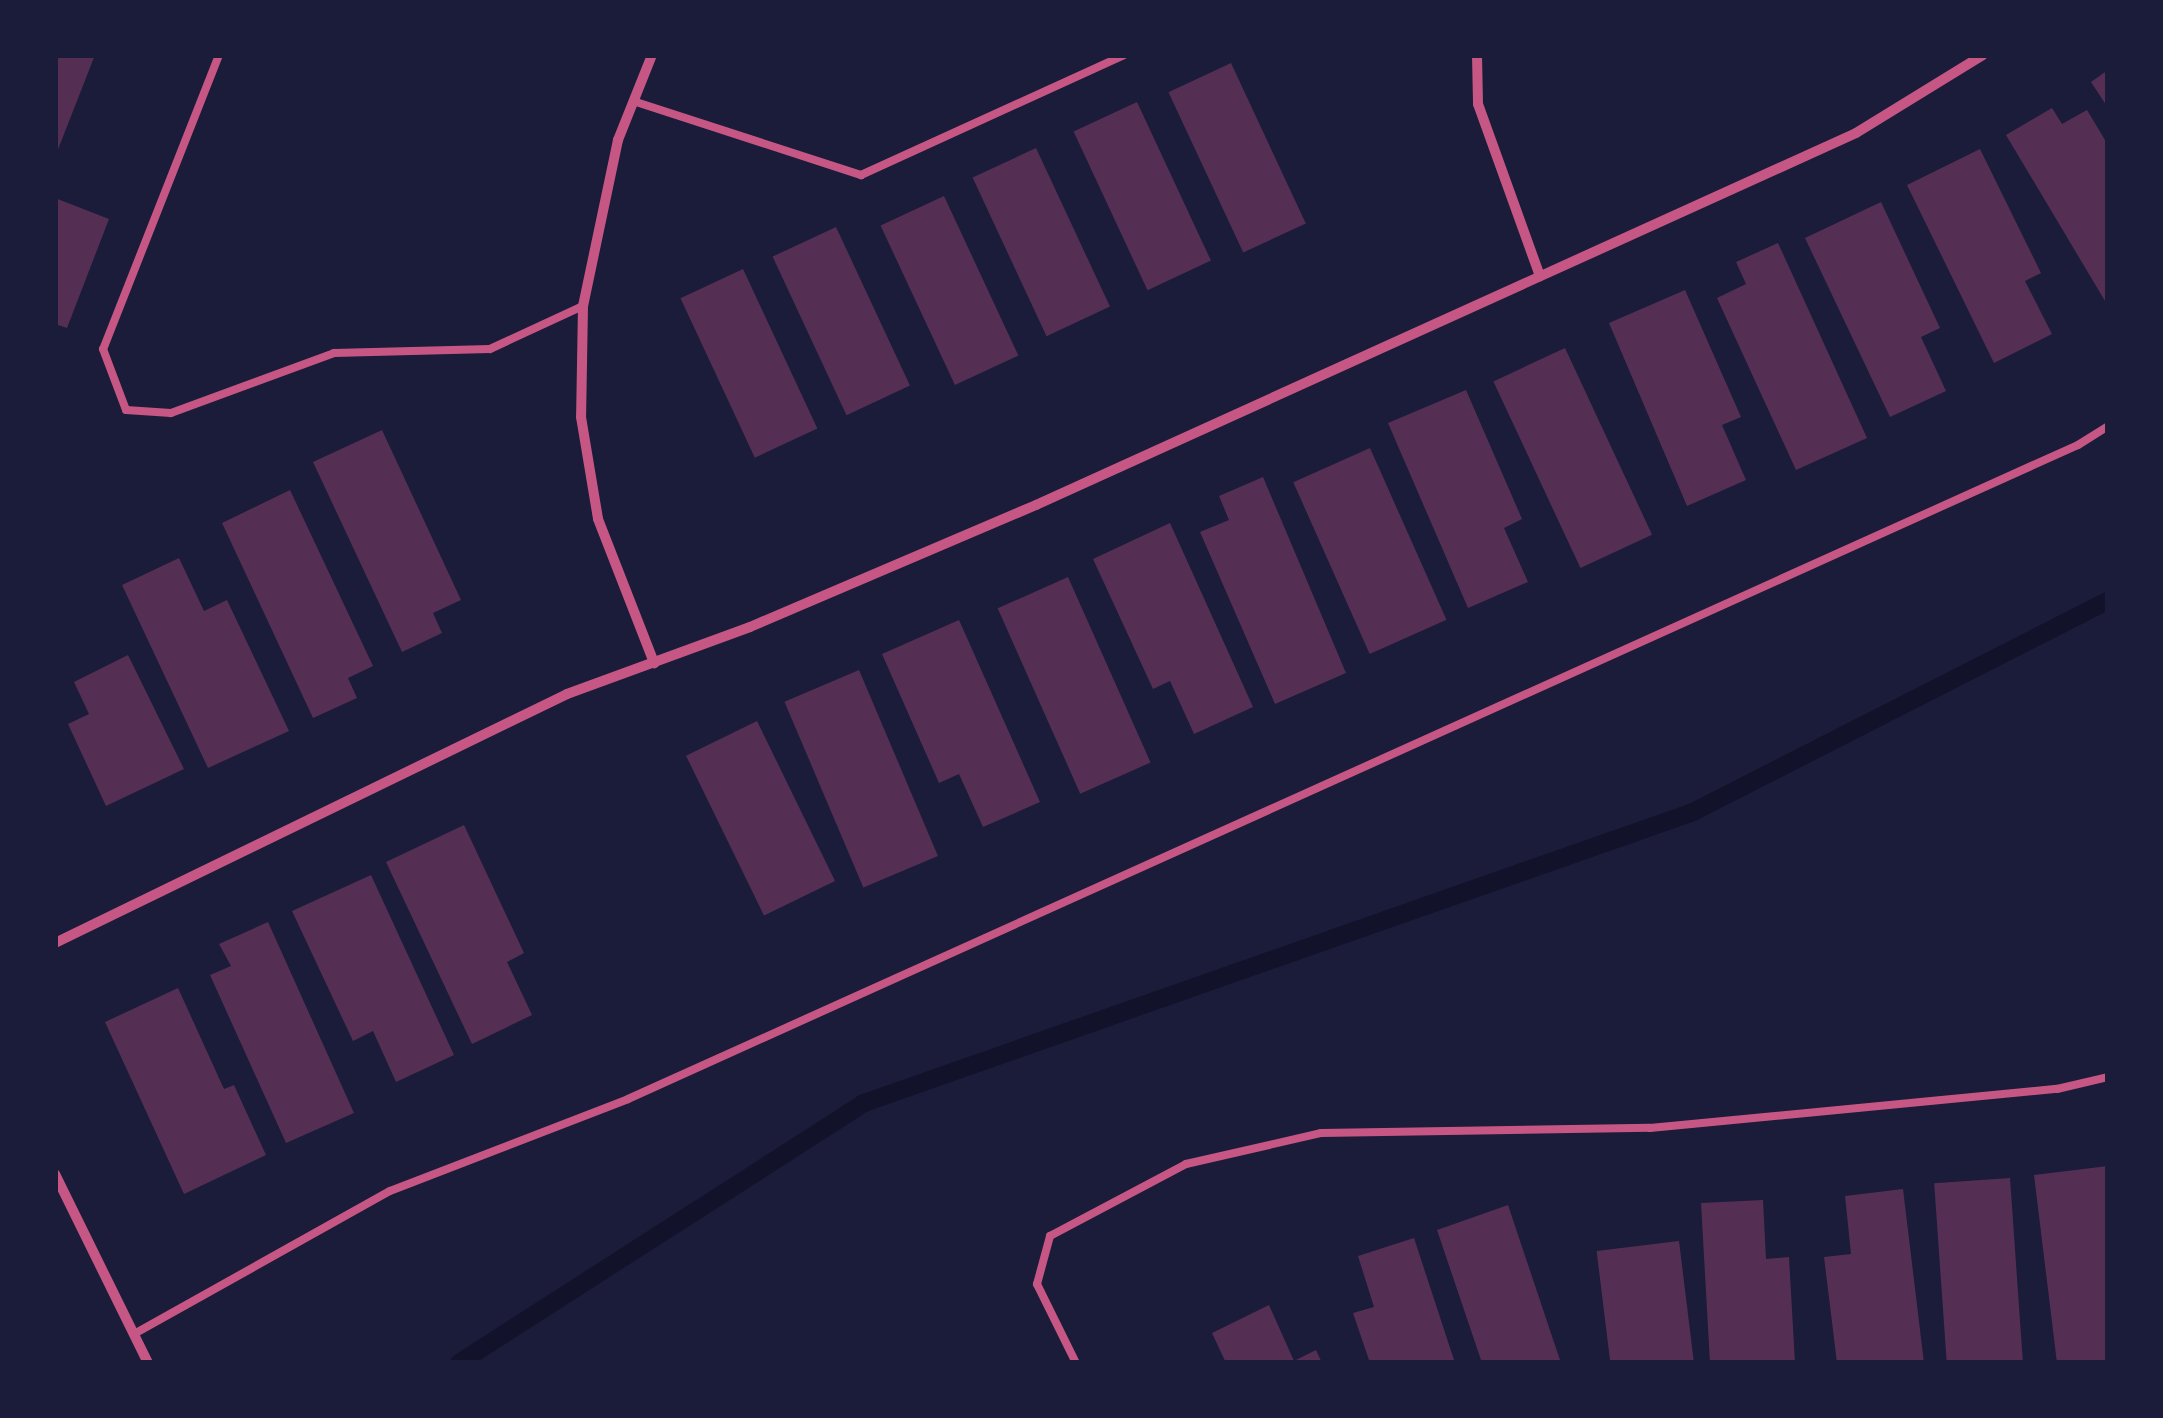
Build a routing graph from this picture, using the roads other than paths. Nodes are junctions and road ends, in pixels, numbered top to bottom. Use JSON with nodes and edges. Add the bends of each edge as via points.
{"nodes":[{"id":1,"x":219,"y":55,"type":"edge"},
{"id":2,"x":652,"y":55,"type":"edge"},
{"id":3,"x":1124,"y":55,"type":"edge"},
{"id":4,"x":1478,"y":55,"type":"edge"},
{"id":5,"x":1983,"y":55,"type":"edge"},
{"id":6,"x":633,"y":101,"type":"junction"},
{"id":7,"x":1540,"y":276,"type":"junction"},
{"id":8,"x":584,"y":306,"type":"junction"},
{"id":9,"x":2108,"y":426,"type":"edge"},
{"id":10,"x":654,"y":663,"type":"junction"},
{"id":11,"x":55,"y":943,"type":"edge"},
{"id":12,"x":2108,"y":1077,"type":"edge"},
{"id":13,"x":55,"y":1174,"type":"edge"},
{"id":14,"x":134,"y":1334,"type":"junction"},
{"id":15,"x":148,"y":1363,"type":"edge"},
{"id":16,"x":1076,"y":1363,"type":"edge"}],
"edges":[{"from":1,"to":8,"type":"lane","via":[[103,349],[126,410],[171,414],[334,353],[490,349]]},
{"from":2,"to":6,"type":"street"},
{"from":3,"to":6,"type":"lane","via":[[862,175]]},
{"from":4,"to":7,"type":"street","via":[[1478,104]]},
{"from":5,"to":7,"type":"street","via":[[1856,133]]},
{"from":6,"to":8,"type":"street","via":[[618,140]]},
{"from":7,"to":10,"type":"street","via":[[1036,505]]},
{"from":8,"to":10,"type":"street","via":[[581,418],[598,520]]},
{"from":9,"to":14,"type":"lane","via":[[646,1091],[390,1191]]},
{"from":10,"to":11,"type":"street","via":[[566,694]]},
{"from":12,"to":16,"type":"lane","via":[[2058,1089],[1650,1128],[1321,1133],[1186,1164],[1050,1236],[1037,1284]]},
{"from":13,"to":14,"type":"street"},
{"from":14,"to":15,"type":"street"}]}
